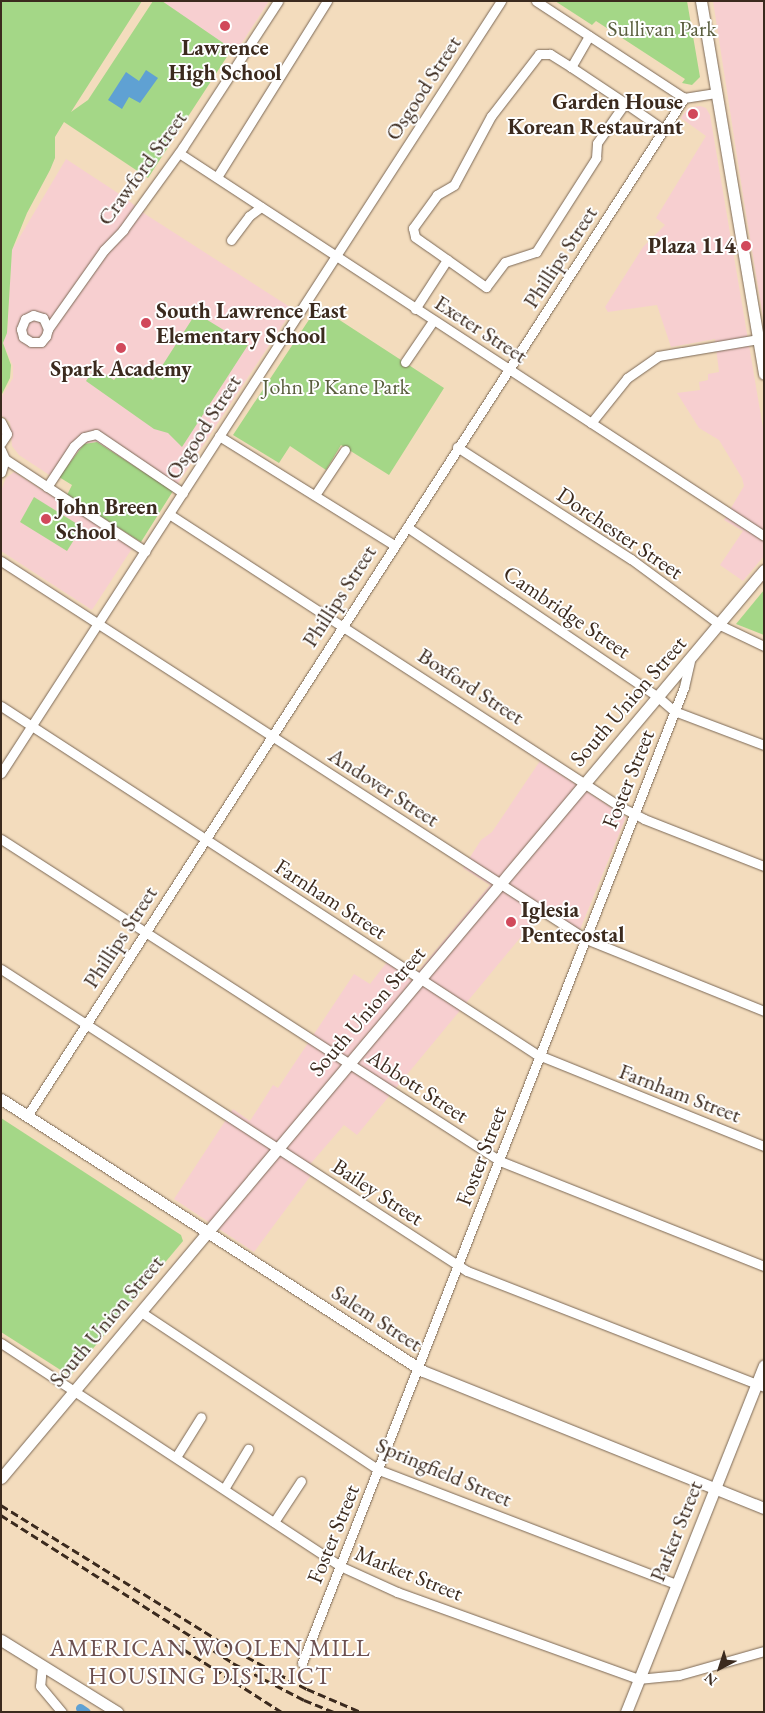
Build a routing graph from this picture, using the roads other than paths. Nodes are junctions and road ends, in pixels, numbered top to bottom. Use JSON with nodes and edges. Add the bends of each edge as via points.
{"nodes":[{"id":1,"x":278,"y":1,"type":"edge"},
{"id":2,"x":328,"y":1,"type":"edge"},
{"id":3,"x":501,"y":1,"type":"edge"},
{"id":4,"x":536,"y":1,"type":"edge"},
{"id":5,"x":701,"y":1,"type":"edge"},
{"id":6,"x":589,"y":36,"type":"junction"},
{"id":7,"x":571,"y":67,"type":"junction"},
{"id":8,"x":716,"y":93,"type":"junction"},
{"id":9,"x":684,"y":98,"type":"junction"},
{"id":10,"x":625,"y":103,"type":"junction"},
{"id":11,"x":664,"y":130,"type":"junction"},
{"id":12,"x":179,"y":152,"type":"junction"},
{"id":13,"x":217,"y":177,"type":"junction"},
{"id":14,"x":261,"y":207,"type":"junction"},
{"id":15,"x":231,"y":240,"type":"dead end"},
{"id":16,"x":335,"y":257,"type":"junction"},
{"id":17,"x":447,"y":260,"type":"junction"},
{"id":18,"x":415,"y":309,"type":"junction"},
{"id":19,"x":433,"y":321,"type":"junction"},
{"id":20,"x":48,"y":329,"type":"dead end"},
{"id":21,"x":761,"y":339,"type":"edge"},
{"id":22,"x":405,"y":362,"type":"dead end"},
{"id":23,"x":508,"y":369,"type":"junction"},
{"id":24,"x":764,"y":374,"type":"edge"},
{"id":25,"x":1,"y":422,"type":"edge"},
{"id":26,"x":591,"y":422,"type":"junction"},
{"id":27,"x":220,"y":436,"type":"junction"},
{"id":28,"x":1,"y":443,"type":"edge"},
{"id":29,"x":457,"y":447,"type":"junction"},
{"id":30,"x":1,"y":450,"type":"edge"},
{"id":31,"x":345,"y":450,"type":"dead end"},
{"id":32,"x":5,"y":460,"type":"junction"},
{"id":33,"x":1,"y":472,"type":"edge"},
{"id":34,"x":47,"y":487,"type":"junction"},
{"id":35,"x":183,"y":493,"type":"junction"},
{"id":36,"x":315,"y":495,"type":"junction"},
{"id":37,"x":169,"y":514,"type":"junction"},
{"id":38,"x":406,"y":527,"type":"junction"},
{"id":39,"x":764,"y":536,"type":"edge"},
{"id":40,"x":394,"y":545,"type":"junction"},
{"id":41,"x":145,"y":551,"type":"junction"},
{"id":42,"x":1,"y":561,"type":"edge"},
{"id":43,"x":764,"y":570,"type":"edge"},
{"id":44,"x":98,"y":624,"type":"junction"},
{"id":45,"x":719,"y":624,"type":"junction"},
{"id":46,"x":343,"y":625,"type":"junction"},
{"id":47,"x":764,"y":646,"type":"edge"},
{"id":48,"x":690,"y":662,"type":"junction"},
{"id":49,"x":658,"y":697,"type":"junction"},
{"id":50,"x":1,"y":706,"type":"edge"},
{"id":51,"x":674,"y":711,"type":"junction"},
{"id":52,"x":32,"y":725,"type":"junction"},
{"id":53,"x":272,"y":736,"type":"junction"},
{"id":54,"x":764,"y":745,"type":"edge"},
{"id":55,"x":1,"y":773,"type":"edge"},
{"id":56,"x":584,"y":782,"type":"junction"},
{"id":57,"x":634,"y":814,"type":"junction"},
{"id":58,"x":1,"y":838,"type":"edge"},
{"id":59,"x":205,"y":839,"type":"junction"},
{"id":60,"x":764,"y":866,"type":"edge"},
{"id":61,"x":499,"y":884,"type":"junction"},
{"id":62,"x":145,"y":932,"type":"junction"},
{"id":63,"x":586,"y":939,"type":"junction"},
{"id":64,"x":1,"y":970,"type":"edge"},
{"id":65,"x":422,"y":980,"type":"junction"},
{"id":66,"x":764,"y":1011,"type":"edge"},
{"id":67,"x":86,"y":1025,"type":"junction"},
{"id":68,"x":539,"y":1056,"type":"junction"},
{"id":69,"x":349,"y":1062,"type":"junction"},
{"id":70,"x":1,"y":1099,"type":"edge"},
{"id":71,"x":28,"y":1116,"type":"junction"},
{"id":72,"x":764,"y":1146,"type":"edge"},
{"id":73,"x":276,"y":1149,"type":"junction"},
{"id":74,"x":500,"y":1161,"type":"junction"},
{"id":75,"x":206,"y":1232,"type":"junction"},
{"id":76,"x":458,"y":1265,"type":"junction"},
{"id":77,"x":764,"y":1266,"type":"edge"},
{"id":78,"x":141,"y":1312,"type":"junction"},
{"id":79,"x":1,"y":1343,"type":"edge"},
{"id":80,"x":764,"y":1366,"type":"edge"},
{"id":81,"x":418,"y":1368,"type":"junction"},
{"id":82,"x":760,"y":1385,"type":"edge"},
{"id":83,"x":75,"y":1390,"type":"junction"},
{"id":84,"x":201,"y":1417,"type":"dead end"},
{"id":85,"x":248,"y":1449,"type":"dead end"},
{"id":86,"x":176,"y":1457,"type":"junction"},
{"id":87,"x":379,"y":1470,"type":"junction"},
{"id":88,"x":1,"y":1478,"type":"edge"},
{"id":89,"x":301,"y":1481,"type":"dead end"},
{"id":90,"x":714,"y":1488,"type":"junction"},
{"id":91,"x":224,"y":1489,"type":"junction"},
{"id":92,"x":764,"y":1508,"type":"edge"},
{"id":93,"x":274,"y":1522,"type":"junction"},
{"id":94,"x":340,"y":1566,"type":"junction"},
{"id":95,"x":676,"y":1584,"type":"junction"},
{"id":96,"x":1,"y":1640,"type":"edge"},
{"id":97,"x":764,"y":1651,"type":"edge"},
{"id":98,"x":302,"y":1663,"type":"dead end"},
{"id":99,"x":42,"y":1665,"type":"junction"},
{"id":100,"x":638,"y":1679,"type":"junction"},
{"id":101,"x":62,"y":1712,"type":"edge"},
{"id":102,"x":117,"y":1712,"type":"edge"},
{"id":103,"x":626,"y":1712,"type":"edge"}],
"edges":[{"from":1,"to":12,"type":"street","name":"Crawford Street"},
{"from":2,"to":13,"type":"street"},
{"from":3,"to":16,"type":"street","name":"Osgood Street"},
{"from":4,"to":6,"type":"street"},
{"from":5,"to":8,"type":"main road"},
{"from":6,"to":7,"type":"street"},
{"from":6,"to":9,"type":"street"},
{"from":7,"to":10,"type":"street"},
{"from":7,"to":17,"type":"street","via":[[550,54],[539,54],[491,116],[454,186],[437,195],[413,228],[415,237]]},
{"from":8,"to":9,"type":"street"},
{"from":8,"to":21,"type":"main road"},
{"from":9,"to":11,"type":"street","name":"Phillips Street"},
{"from":10,"to":11,"type":"street"},
{"from":10,"to":17,"type":"street","via":[[597,143],[596,158],[536,252],[505,262],[486,287]]},
{"from":11,"to":23,"type":"street","name":"Phillips Street"},
{"from":12,"to":13,"type":"street","name":"Exeter Street"},
{"from":12,"to":20,"type":"street","name":"Crawford Street"},
{"from":13,"to":14,"type":"street","name":"Exeter Street"},
{"from":14,"to":15,"type":"street","via":[[249,216]]},
{"from":14,"to":16,"type":"street","name":"Exeter Street"},
{"from":16,"to":18,"type":"street","name":"Exeter Street"},
{"from":16,"to":27,"type":"street","name":"Osgood Street"},
{"from":17,"to":18,"type":"street"},
{"from":18,"to":19,"type":"street","name":"Exeter Street"},
{"from":19,"to":22,"type":"street"},
{"from":19,"to":23,"type":"street","name":"Exeter Street"},
{"from":21,"to":24,"type":"main road"},
{"from":21,"to":26,"type":"street","via":[[658,356],[627,378]]},
{"from":23,"to":26,"type":"street","name":"Exeter Street"},
{"from":23,"to":29,"type":"street","name":"Phillips Street"},
{"from":25,"to":28,"type":"street","via":[[7,434]]},
{"from":26,"to":39,"type":"street","name":"Exeter Street"},
{"from":27,"to":35,"type":"street","name":"Osgood Street"},
{"from":27,"to":36,"type":"street"},
{"from":29,"to":38,"type":"street","name":"Phillips Street"},
{"from":29,"to":45,"type":"street","name":"Dorchester Street","via":[[631,560]]},
{"from":30,"to":32,"type":"street"},
{"from":31,"to":36,"type":"street"},
{"from":32,"to":33,"type":"street"},
{"from":32,"to":34,"type":"street"},
{"from":34,"to":35,"type":"street","via":[[74,446],[84,437],[96,434]]},
{"from":34,"to":41,"type":"street"},
{"from":35,"to":37,"type":"street","name":"Osgood Street"},
{"from":36,"to":40,"type":"street"},
{"from":37,"to":41,"type":"street","name":"Osgood Street"},
{"from":37,"to":46,"type":"street","name":"Boxford Street"},
{"from":38,"to":40,"type":"street","name":"Phillips Street"},
{"from":38,"to":49,"type":"street","name":"Cambridge Street"},
{"from":40,"to":46,"type":"street","name":"Phillips Street"},
{"from":41,"to":44,"type":"street","name":"Osgood Street"},
{"from":42,"to":44,"type":"street","name":"Andover Street"},
{"from":43,"to":45,"type":"main road","name":"South Union Street"},
{"from":44,"to":52,"type":"street","name":"Osgood Street"},
{"from":44,"to":53,"type":"street","name":"Andover Street"},
{"from":45,"to":47,"type":"street","name":"Dorchester Street"},
{"from":45,"to":48,"type":"main road","name":"South Union Street"},
{"from":46,"to":53,"type":"street","name":"Phillips Street"},
{"from":46,"to":56,"type":"street","name":"Boxford Street"},
{"from":48,"to":49,"type":"main road","name":"South Union Street"},
{"from":48,"to":51,"type":"street","name":"Foster Street"},
{"from":49,"to":51,"type":"street","name":"Cambridge Street"},
{"from":49,"to":56,"type":"main road","name":"South Union Street"},
{"from":50,"to":52,"type":"street","name":"Farnham Street"},
{"from":51,"to":54,"type":"street","name":"Cambridge Street"},
{"from":51,"to":57,"type":"street","name":"Foster Street"},
{"from":52,"to":55,"type":"street","name":"Osgood Street"},
{"from":52,"to":59,"type":"street","name":"Farnham Street"},
{"from":53,"to":59,"type":"street","name":"Phillips Street"},
{"from":53,"to":61,"type":"street","name":"Andover Street"},
{"from":56,"to":57,"type":"street","name":"Boxford Street"},
{"from":56,"to":61,"type":"main road","name":"South Union Street"},
{"from":57,"to":60,"type":"street","name":"Boxford Street"},
{"from":57,"to":63,"type":"street","name":"Foster Street"},
{"from":58,"to":62,"type":"street","name":"Abbott Street"},
{"from":59,"to":62,"type":"street","name":"Phillips Street"},
{"from":59,"to":65,"type":"street","name":"Farnham Street"},
{"from":61,"to":63,"type":"street","name":"Andover Street"},
{"from":61,"to":65,"type":"main road","name":"South Union Street"},
{"from":62,"to":67,"type":"street","name":"Phillips Street"},
{"from":62,"to":69,"type":"street","name":"Abbott Street"},
{"from":63,"to":66,"type":"street","name":"Andover Street"},
{"from":63,"to":68,"type":"street","name":"Foster Street"},
{"from":64,"to":67,"type":"street","name":"Bailey Street"},
{"from":65,"to":68,"type":"street","name":"Farnham Street"},
{"from":65,"to":69,"type":"main road","name":"South Union Street"},
{"from":67,"to":71,"type":"street","name":"Phillips Street"},
{"from":67,"to":73,"type":"street","name":"Bailey Street"},
{"from":68,"to":72,"type":"street","name":"Farnham Street"},
{"from":68,"to":74,"type":"street","name":"Foster Street"},
{"from":69,"to":73,"type":"main road","name":"South Union Street"},
{"from":69,"to":74,"type":"street","name":"Abbott Street"},
{"from":70,"to":71,"type":"main road","name":"Salem Street"},
{"from":71,"to":75,"type":"main road","name":"Salem Street"},
{"from":73,"to":75,"type":"main road","name":"South Union Street"},
{"from":73,"to":76,"type":"street","name":"Bailey Street"},
{"from":74,"to":76,"type":"street","name":"Foster Street"},
{"from":74,"to":77,"type":"street","name":"Abbott Street"},
{"from":75,"to":78,"type":"main road","name":"South Union Street"},
{"from":75,"to":81,"type":"main road","name":"Salem Street"},
{"from":76,"to":81,"type":"street","name":"Foster Street"},
{"from":76,"to":82,"type":"street","name":"Bailey Street"},
{"from":78,"to":83,"type":"main road","name":"South Union Street"},
{"from":78,"to":87,"type":"street","name":"Springfield Street"},
{"from":79,"to":83,"type":"street","name":"Market Street"},
{"from":80,"to":82,"type":"main road","name":"Parker Street"},
{"from":81,"to":87,"type":"street","name":"Foster Street"},
{"from":81,"to":90,"type":"main road","name":"Salem Street"},
{"from":82,"to":90,"type":"main road","name":"Parker Street"},
{"from":83,"to":86,"type":"street","name":"Market Street"},
{"from":83,"to":88,"type":"main road","name":"South Union Street"},
{"from":84,"to":86,"type":"street"},
{"from":85,"to":91,"type":"street"},
{"from":86,"to":91,"type":"street","name":"Market Street"},
{"from":87,"to":94,"type":"street","name":"Foster Street"},
{"from":87,"to":95,"type":"street","name":"Springfield Street"},
{"from":89,"to":93,"type":"street"},
{"from":90,"to":92,"type":"main road","name":"Salem Street"},
{"from":90,"to":95,"type":"main road","name":"Parker Street"},
{"from":91,"to":93,"type":"street","name":"Market Street"},
{"from":93,"to":94,"type":"street","name":"Market Street"},
{"from":94,"to":98,"type":"street","name":"Foster Street"},
{"from":94,"to":100,"type":"street","name":"Market Street","via":[[397,1592]]},
{"from":95,"to":100,"type":"main road","name":"Parker Street"},
{"from":96,"to":99,"type":"main road"},
{"from":97,"to":100,"type":"street","name":"Market Street","via":[[679,1675]]},
{"from":99,"to":101,"type":"street","via":[[40,1686]]},
{"from":99,"to":102,"type":"main road"},
{"from":100,"to":103,"type":"main road","name":"Parker Street"}]}
